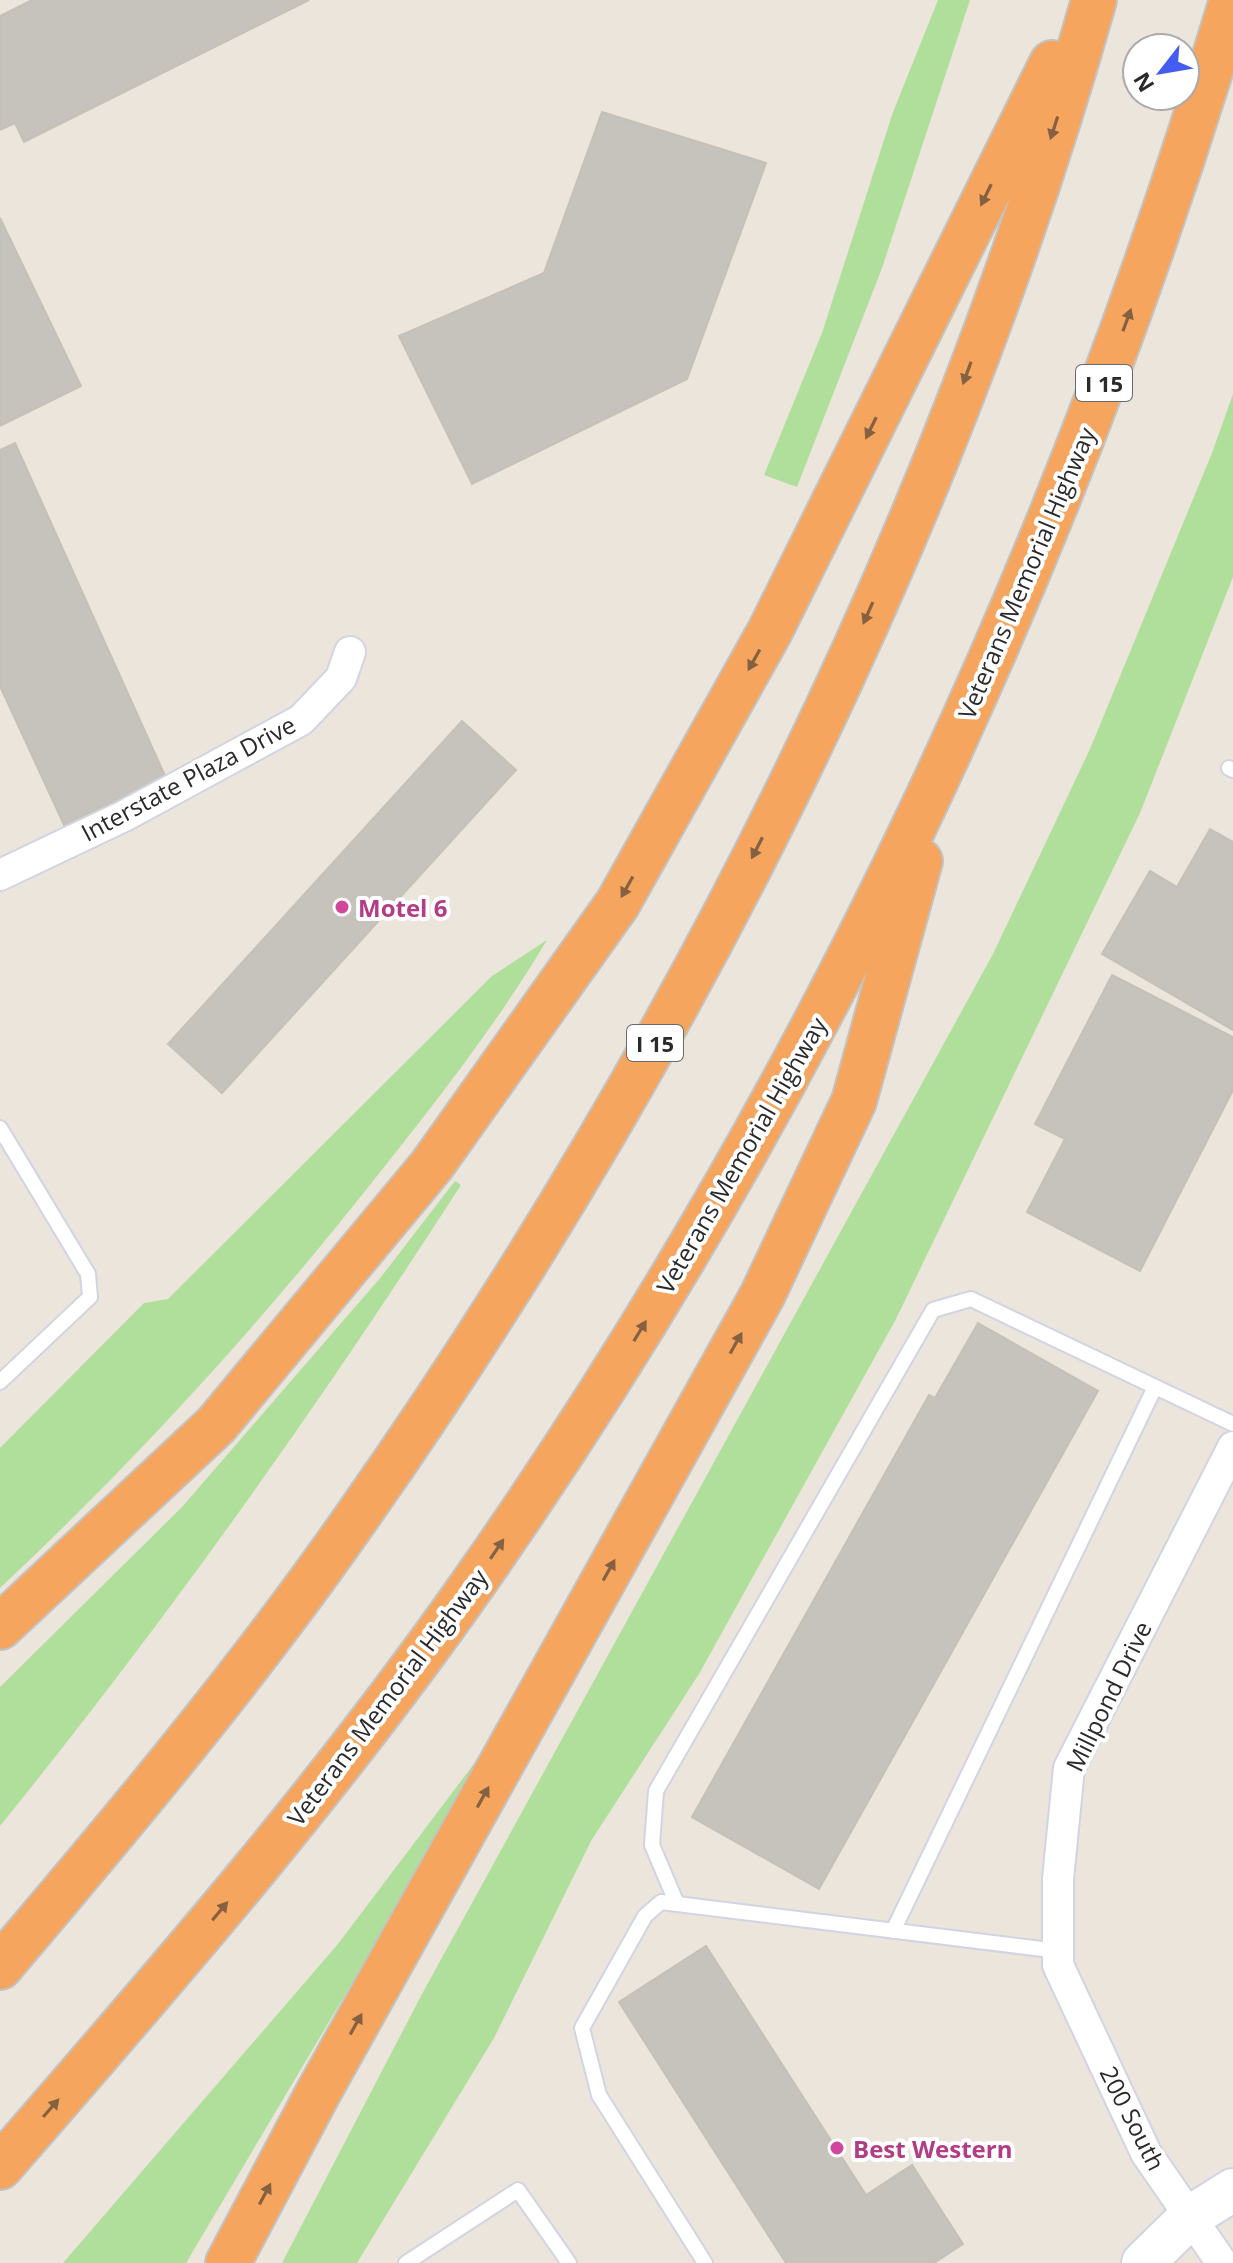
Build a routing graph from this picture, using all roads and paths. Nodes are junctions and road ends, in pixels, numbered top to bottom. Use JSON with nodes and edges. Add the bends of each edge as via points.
{"nodes":[{"id":1,"x":1083,"y":0,"type":"edge"},
{"id":2,"x":1094,"y":0,"type":"edge"},
{"id":3,"x":1232,"y":0,"type":"edge"},
{"id":4,"x":350,"y":652,"type":"dead end"},
{"id":5,"x":949,"y":755,"type":"junction"},
{"id":6,"x":0,"y":875,"type":"edge"},
{"id":7,"x":0,"y":1128,"type":"edge"},
{"id":8,"x":0,"y":1382,"type":"edge"},
{"id":9,"x":1155,"y":1387,"type":"junction"},
{"id":10,"x":1233,"y":1424,"type":"edge"},
{"id":11,"x":1233,"y":1447,"type":"edge"},
{"id":12,"x":0,"y":1627,"type":"edge"},
{"id":13,"x":677,"y":1904,"type":"junction"},
{"id":14,"x":893,"y":1931,"type":"junction"},
{"id":15,"x":1058,"y":1958,"type":"junction"},
{"id":16,"x":0,"y":1967,"type":"edge"},
{"id":17,"x":0,"y":2167,"type":"edge"},
{"id":18,"x":1233,"y":2190,"type":"edge"},
{"id":19,"x":1190,"y":2217,"type":"junction"},
{"id":20,"x":228,"y":2263,"type":"edge"},
{"id":21,"x":406,"y":2263,"type":"edge"},
{"id":22,"x":569,"y":2263,"type":"edge"},
{"id":23,"x":705,"y":2263,"type":"edge"},
{"id":24,"x":1143,"y":2263,"type":"edge"},
{"id":25,"x":1222,"y":2263,"type":"edge"}],
"edges":[{"from":1,"to":12,"type":"highway","one_way":true,"via":[[770,631],[618,903],[432,1165],[216,1425]]},
{"from":2,"to":16,"type":"highway","number":"I 15","one_way":true,"via":[[1006,268],[914,507],[810,744],[689,982],[491,1318],[359,1513],[150,1791]]},
{"from":5,"to":3,"type":"highway","name":"Veterans Memorial Highway","number":"I 15","one_way":true,"via":[[1077,457],[1144,274]]},
{"from":4,"to":6,"type":"street","name":"Interstate Plaza Drive","via":[[341,678],[301,720],[124,816]]},
{"from":17,"to":5,"type":"highway","name":"Veterans Memorial Highway","number":"I 15","one_way":true,"via":[[289,1828],[472,1586],[553,1468],[786,1082]]},
{"from":20,"to":5,"type":"highway","one_way":true,"via":[[762,1296],[854,1101]]},
{"from":7,"to":8,"type":"lane","via":[[88,1274],[90,1297]]},
{"from":9,"to":10,"type":"lane"},
{"from":9,"to":13,"type":"lane","via":[[971,1299],[933,1310],[656,1791],[652,1845]]},
{"from":9,"to":14,"type":"lane"},
{"from":11,"to":15,"type":"street","name":"Millpond Drive","via":[[1069,1768],[1058,1879]]},
{"from":13,"to":14,"type":"lane"},
{"from":13,"to":23,"type":"lane","via":[[661,1902],[645,1916],[582,2028],[599,2095]]},
{"from":14,"to":15,"type":"lane"},
{"from":15,"to":19,"type":"street","name":"200 South","via":[[1146,2153]]},
{"from":18,"to":19,"type":"main road"},
{"from":19,"to":24,"type":"main road"},
{"from":19,"to":25,"type":"street","name":"200 South"},
{"from":21,"to":22,"type":"lane","via":[[518,2190]]}]}
